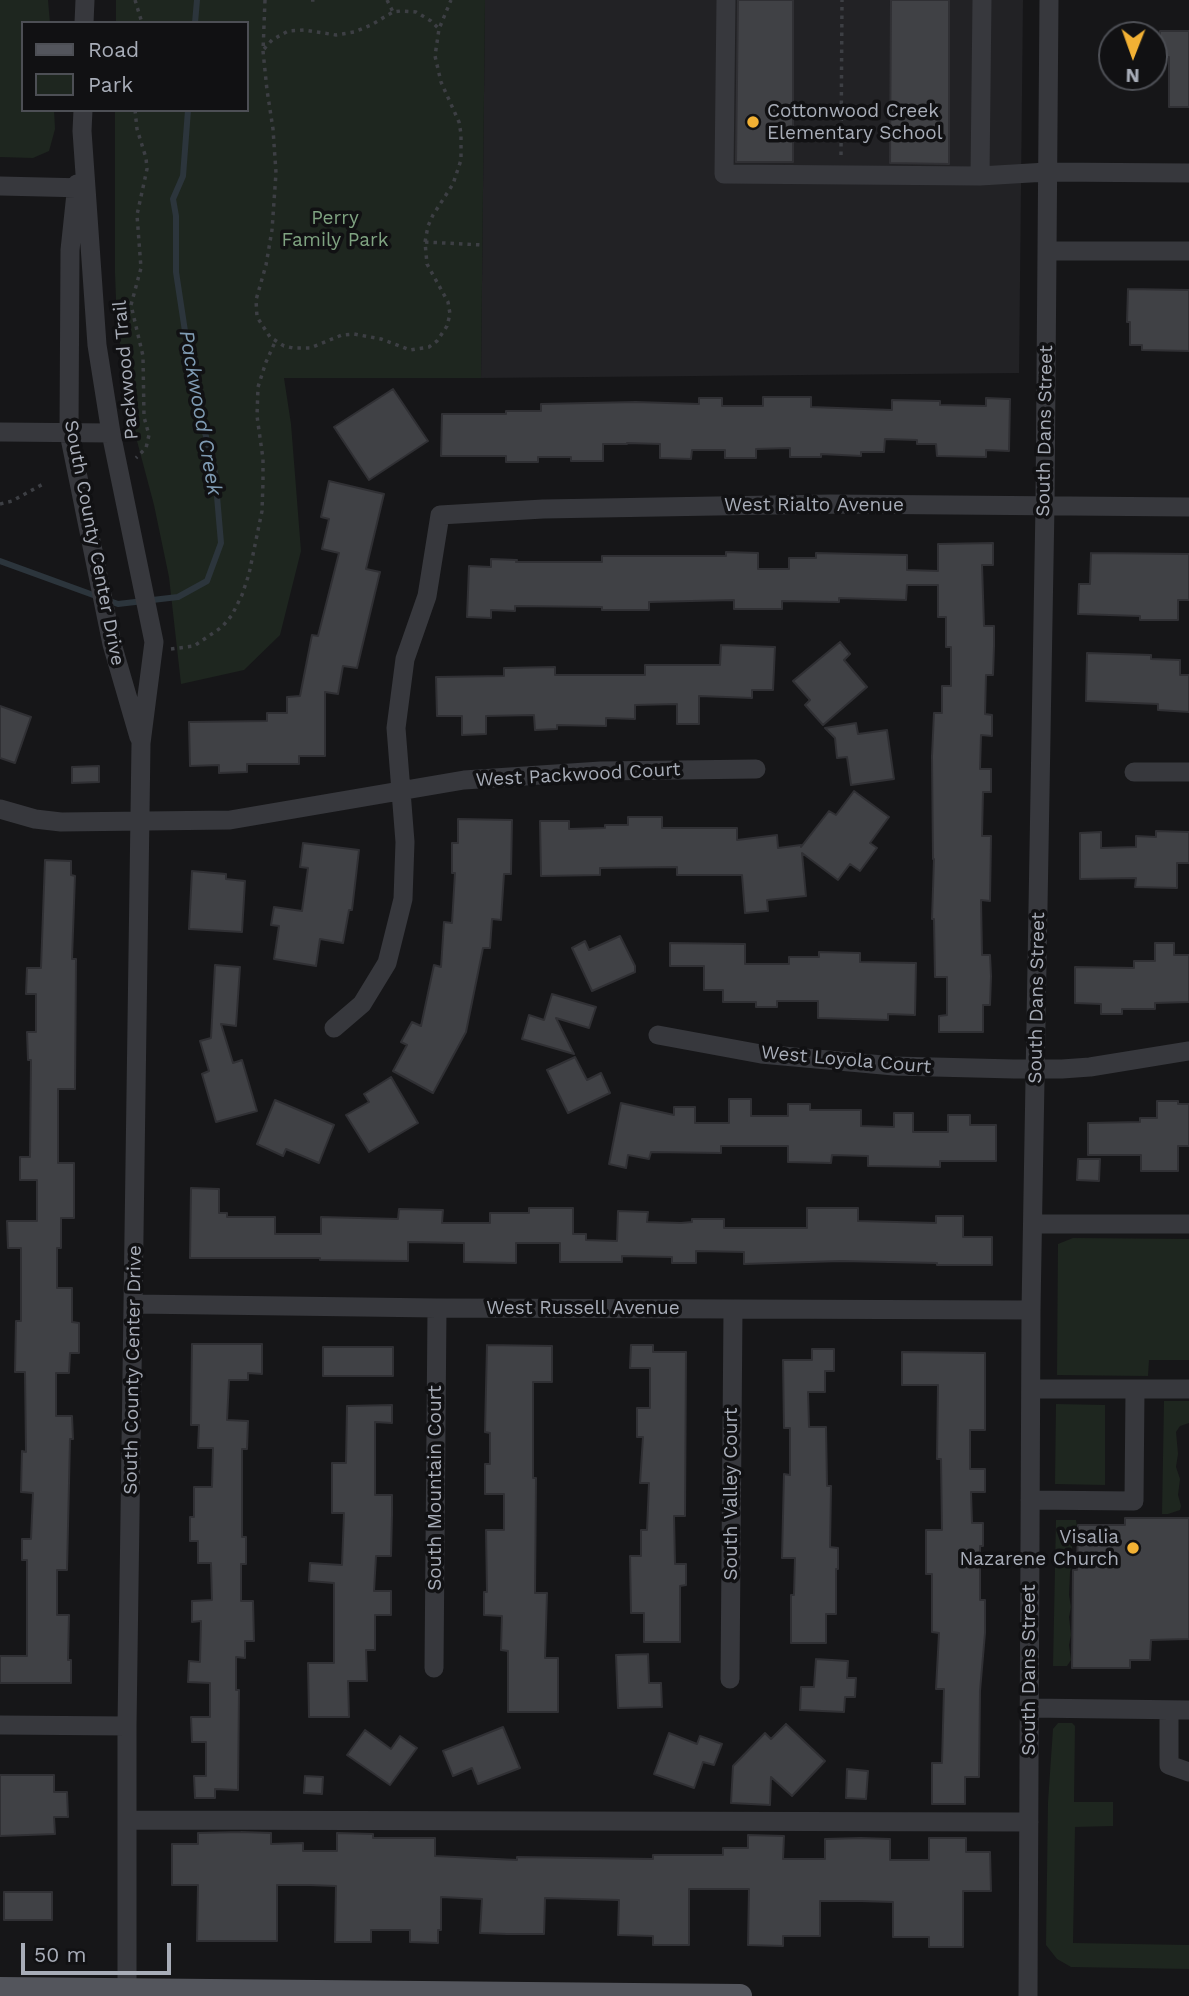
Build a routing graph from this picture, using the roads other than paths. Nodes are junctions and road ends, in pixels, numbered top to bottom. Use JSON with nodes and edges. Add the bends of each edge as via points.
{"nodes":[{"id":1,"x":85,"y":0,"type":"edge"},
{"id":2,"x":726,"y":0,"type":"edge"},
{"id":3,"x":982,"y":0,"type":"edge"},
{"id":4,"x":1049,"y":0,"type":"edge"},
{"id":5,"x":84,"y":21,"type":"edge"},
{"id":6,"x":83,"y":112,"type":"edge"},
{"id":7,"x":1047,"y":172,"type":"junction"},
{"id":8,"x":1189,"y":173,"type":"edge"},
{"id":9,"x":980,"y":176,"type":"junction"},
{"id":10,"x":0,"y":186,"type":"edge"},
{"id":11,"x":81,"y":188,"type":"junction"},
{"id":12,"x":1047,"y":251,"type":"junction"},
{"id":13,"x":1189,"y":251,"type":"edge"},
{"id":14,"x":0,"y":432,"type":"edge"},
{"id":15,"x":69,"y":433,"type":"junction"},
{"id":16,"x":111,"y":433,"type":"junction"},
{"id":17,"x":1045,"y":505,"type":"junction"},
{"id":18,"x":1189,"y":507,"type":"edge"},
{"id":19,"x":141,"y":743,"type":"junction"},
{"id":20,"x":756,"y":769,"type":"dead end"},
{"id":21,"x":1134,"y":772,"type":"dead end"},
{"id":22,"x":1189,"y":772,"type":"edge"},
{"id":23,"x":400,"y":792,"type":"junction"},
{"id":24,"x":0,"y":809,"type":"edge"},
{"id":25,"x":139,"y":822,"type":"junction"},
{"id":26,"x":334,"y":1028,"type":"dead end"},
{"id":27,"x":658,"y":1035,"type":"dead end"},
{"id":28,"x":1189,"y":1051,"type":"edge"},
{"id":29,"x":1035,"y":1069,"type":"junction"},
{"id":30,"x":1033,"y":1224,"type":"junction"},
{"id":31,"x":1189,"y":1224,"type":"edge"},
{"id":32,"x":134,"y":1304,"type":"junction"},
{"id":33,"x":437,"y":1308,"type":"junction"},
{"id":34,"x":733,"y":1309,"type":"junction"},
{"id":35,"x":1031,"y":1310,"type":"junction"},
{"id":36,"x":1031,"y":1389,"type":"junction"},
{"id":37,"x":1135,"y":1390,"type":"junction"},
{"id":38,"x":1189,"y":1390,"type":"edge"},
{"id":39,"x":1030,"y":1500,"type":"junction"},
{"id":40,"x":434,"y":1668,"type":"dead end"},
{"id":41,"x":730,"y":1679,"type":"dead end"},
{"id":42,"x":1029,"y":1708,"type":"junction"},
{"id":43,"x":1169,"y":1710,"type":"junction"},
{"id":44,"x":1189,"y":1710,"type":"edge"},
{"id":45,"x":0,"y":1725,"type":"edge"},
{"id":46,"x":128,"y":1726,"type":"junction"},
{"id":47,"x":1189,"y":1772,"type":"edge"},
{"id":48,"x":127,"y":1820,"type":"junction"},
{"id":49,"x":1028,"y":1822,"type":"junction"},
{"id":50,"x":0,"y":1989,"type":"edge"},
{"id":51,"x":127,"y":1994,"type":"edge"},
{"id":52,"x":553,"y":1995,"type":"edge"},
{"id":53,"x":740,"y":1996,"type":"edge"},
{"id":54,"x":1028,"y":1996,"type":"edge"}],
"edges":[{"from":1,"to":5,"type":"street"},
{"from":2,"to":9,"type":"street","via":[[724,174]]},
{"from":3,"to":9,"type":"street"},
{"from":4,"to":7,"type":"street","name":"South Dans Street"},
{"from":6,"to":11,"type":"street","name":"South County Center Drive"},
{"from":7,"to":8,"type":"street"},
{"from":7,"to":9,"type":"street"},
{"from":7,"to":12,"type":"street","name":"South Dans Street"},
{"from":10,"to":11,"type":"street"},
{"from":11,"to":15,"type":"street","name":"South County Center Drive","via":[[70,250]]},
{"from":11,"to":16,"type":"street","name":"South County Center Drive"},
{"from":12,"to":13,"type":"street"},
{"from":12,"to":17,"type":"street","name":"South Dans Street"},
{"from":14,"to":15,"type":"street"},
{"from":15,"to":16,"type":"street"},
{"from":15,"to":19,"type":"street","name":"South County Center Drive","via":[[111,644]]},
{"from":16,"to":19,"type":"street","name":"South County Center Drive","via":[[162,646]]},
{"from":17,"to":18,"type":"street","name":"West Rialto Avenue"},
{"from":17,"to":23,"type":"street","name":"West Rialto Avenue","via":[[831,503],[440,515],[427,596],[405,659],[396,728]]},
{"from":17,"to":29,"type":"street","name":"South Dans Street"},
{"from":19,"to":25,"type":"street","name":"South County Center Drive"},
{"from":20,"to":23,"type":"street","name":"West Packwood Court","via":[[587,772],[464,780]]},
{"from":21,"to":22,"type":"street"},
{"from":23,"to":25,"type":"street","name":"West Packwood Court","via":[[230,820]]},
{"from":23,"to":26,"type":"street","via":[[405,842],[403,899],[387,963],[362,1004]]},
{"from":24,"to":25,"type":"street","name":"West Packwood Court","via":[[61,822]]},
{"from":25,"to":32,"type":"street","name":"South County Center Drive"},
{"from":27,"to":29,"type":"street","name":"West Loyola Court","via":[[761,1054],[894,1066]]},
{"from":28,"to":29,"type":"street","name":"West Loyola Court","via":[[1090,1067]]},
{"from":29,"to":30,"type":"street","name":"South Dans Street"},
{"from":30,"to":31,"type":"street"},
{"from":30,"to":35,"type":"street","name":"South Dans Street"},
{"from":32,"to":33,"type":"street","name":"West Russell Avenue"},
{"from":32,"to":46,"type":"street","name":"South County Center Drive"},
{"from":33,"to":34,"type":"street","name":"West Russell Avenue"},
{"from":33,"to":40,"type":"street","name":"South Mountain Court"},
{"from":34,"to":35,"type":"street","name":"West Russell Avenue"},
{"from":34,"to":41,"type":"street","name":"South Valley Court"},
{"from":35,"to":36,"type":"street","name":"South Dans Street"},
{"from":36,"to":37,"type":"street"},
{"from":36,"to":39,"type":"street","name":"South Dans Street"},
{"from":37,"to":38,"type":"street"},
{"from":37,"to":39,"type":"street","via":[[1133,1501]]},
{"from":39,"to":42,"type":"street","name":"South Dans Street"},
{"from":42,"to":43,"type":"street"},
{"from":42,"to":49,"type":"street","name":"South Dans Street"},
{"from":43,"to":44,"type":"street"},
{"from":43,"to":47,"type":"street","via":[[1169,1765]]},
{"from":45,"to":46,"type":"street"},
{"from":46,"to":48,"type":"street","name":"South County Center Drive"},
{"from":48,"to":49,"type":"street"},
{"from":48,"to":51,"type":"street","name":"South County Center Drive"},
{"from":49,"to":54,"type":"street","name":"South Dans Street"},
{"from":50,"to":51,"type":"main road"},
{"from":51,"to":52,"type":"main road"},
{"from":52,"to":53,"type":"main road"}]}
